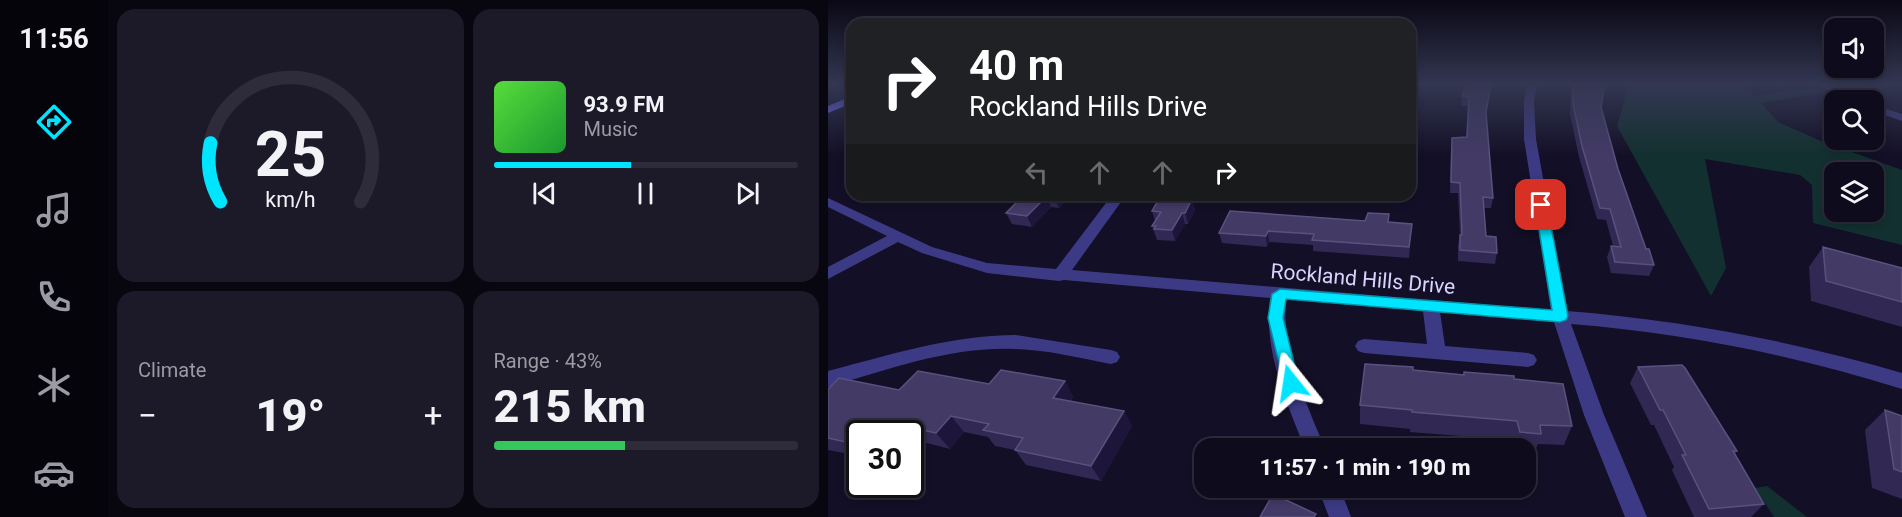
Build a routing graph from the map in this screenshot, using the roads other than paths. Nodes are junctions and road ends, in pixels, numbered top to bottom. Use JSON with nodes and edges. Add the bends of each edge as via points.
{"nodes":[{"id":1,"x":1529,"y":108,"type":"edge"},
{"id":2,"x":1884,"y":112,"type":"edge"},
{"id":3,"x":1902,"y":118,"type":"edge"},
{"id":4,"x":1115,"y":201,"type":"edge"},
{"id":5,"x":828,"y":202,"type":"edge"},
{"id":6,"x":898,"y":236,"type":"junction"},
{"id":7,"x":828,"y":274,"type":"edge"},
{"id":8,"x":1059,"y":276,"type":"junction"},
{"id":9,"x":1280,"y":294,"type":"junction"},
{"id":10,"x":1431,"y":306,"type":"junction"},
{"id":11,"x":1560,"y":316,"type":"junction"},
{"id":12,"x":1364,"y":346,"type":"dead end"},
{"id":13,"x":1437,"y":352,"type":"junction"},
{"id":14,"x":1111,"y":357,"type":"dead end"},
{"id":15,"x":1528,"y":360,"type":"dead end"},
{"id":16,"x":828,"y":379,"type":"edge"},
{"id":17,"x":1902,"y":381,"type":"edge"},
{"id":18,"x":1311,"y":438,"type":"edge"},
{"id":19,"x":1333,"y":498,"type":"edge"},
{"id":20,"x":1340,"y":517,"type":"edge"},
{"id":21,"x":1636,"y":517,"type":"edge"}],
"edges":[{"from":1,"to":11,"type":"street","via":[[1530,139]]},
{"from":2,"to":3,"type":"street"},
{"from":4,"to":8,"type":"street"},
{"from":5,"to":6,"type":"street","name":"Rockland Hills Drive"},
{"from":6,"to":7,"type":"street"},
{"from":6,"to":8,"type":"street","name":"Rockland Hills Drive","via":[[957,261]]},
{"from":8,"to":9,"type":"street","name":"Rockland Hills Drive"},
{"from":9,"to":10,"type":"street","name":"Rockland Hills Drive"},
{"from":9,"to":18,"type":"street","via":[[1276,318],[1279,338],[1297,405]]},
{"from":10,"to":11,"type":"street","name":"Rockland Hills Drive"},
{"from":10,"to":13,"type":"street"},
{"from":11,"to":17,"type":"street","name":"Rockland Hills Drive","via":[[1674,328],[1813,356]]},
{"from":11,"to":21,"type":"street","via":[[1594,416]]},
{"from":12,"to":13,"type":"street"},
{"from":13,"to":15,"type":"street"},
{"from":14,"to":16,"type":"street","via":[[1002,342],[931,352]]},
{"from":19,"to":20,"type":"street"}]}
